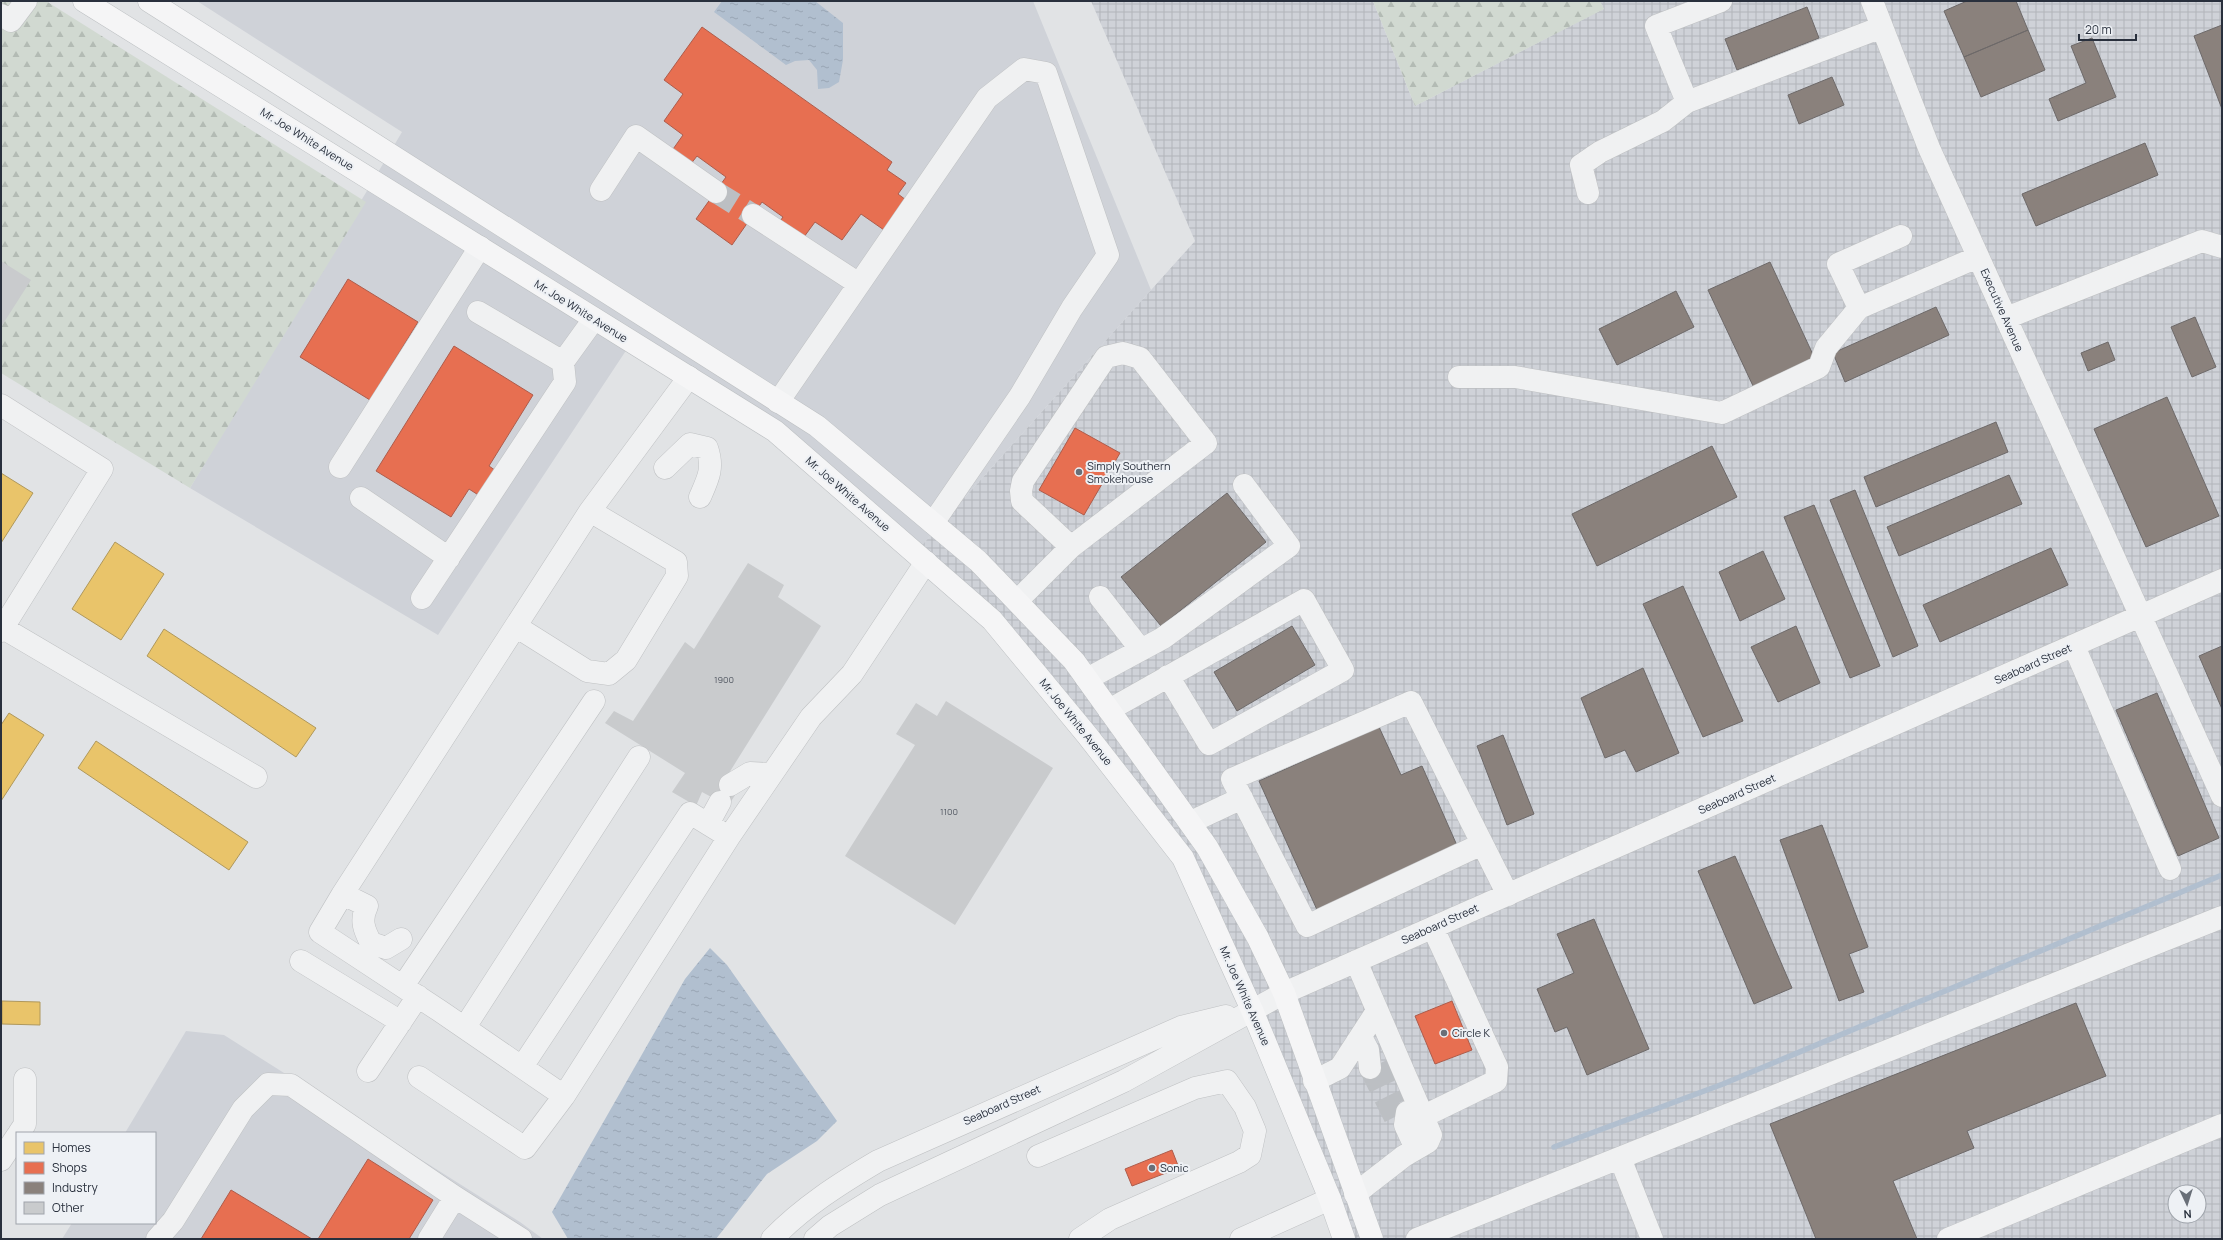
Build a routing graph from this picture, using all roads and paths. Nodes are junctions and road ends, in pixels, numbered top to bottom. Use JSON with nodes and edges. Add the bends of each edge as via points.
{"nodes":[{"id":1,"x":26,"y":1,"type":"edge"},
{"id":2,"x":84,"y":1,"type":"edge"},
{"id":3,"x":149,"y":1,"type":"edge"},
{"id":4,"x":1721,"y":1,"type":"edge"},
{"id":5,"x":1872,"y":1,"type":"edge"},
{"id":6,"x":1,"y":15,"type":"edge"},
{"id":7,"x":1882,"y":27,"type":"junction"},
{"id":8,"x":1687,"y":102,"type":"junction"},
{"id":9,"x":601,"y":190,"type":"dead end"},
{"id":10,"x":716,"y":192,"type":"tunnel mouth"},
{"id":11,"x":1588,"y":193,"type":"dead end"},
{"id":12,"x":753,"y":215,"type":"tunnel mouth"},
{"id":13,"x":1901,"y":236,"type":"dead end"},
{"id":14,"x":480,"y":247,"type":"junction"},
{"id":15,"x":2222,"y":247,"type":"edge"},
{"id":16,"x":1978,"y":257,"type":"junction"},
{"id":17,"x":859,"y":284,"type":"junction"},
{"id":18,"x":1858,"y":308,"type":"junction"},
{"id":19,"x":478,"y":312,"type":"dead end"},
{"id":20,"x":2006,"y":318,"type":"junction"},
{"id":21,"x":594,"y":319,"type":"junction"},
{"id":22,"x":563,"y":362,"type":"junction"},
{"id":23,"x":689,"y":377,"type":"junction"},
{"id":24,"x":1459,"y":377,"type":"dead end"},
{"id":25,"x":778,"y":402,"type":"junction"},
{"id":26,"x":1,"y":405,"type":"edge"},
{"id":27,"x":340,"y":467,"type":"dead end"},
{"id":28,"x":665,"y":468,"type":"dead end"},
{"id":29,"x":1244,"y":485,"type":"dead end"},
{"id":30,"x":700,"y":497,"type":"dead end"},
{"id":31,"x":361,"y":498,"type":"dead end"},
{"id":32,"x":590,"y":511,"type":"junction"},
{"id":33,"x":933,"y":523,"type":"junction"},
{"id":34,"x":1071,"y":547,"type":"junction"},
{"id":35,"x":449,"y":558,"type":"junction"},
{"id":36,"x":926,"y":562,"type":"junction"},
{"id":37,"x":2222,"y":580,"type":"edge"},
{"id":38,"x":1100,"y":597,"type":"dead end"},
{"id":39,"x":422,"y":598,"type":"dead end"},
{"id":40,"x":1017,"y":601,"type":"junction"},
{"id":41,"x":2140,"y":616,"type":"junction"},
{"id":42,"x":517,"y":627,"type":"junction"},
{"id":43,"x":2,"y":630,"type":"edge"},
{"id":44,"x":2074,"y":646,"type":"junction"},
{"id":45,"x":1141,"y":650,"type":"junction"},
{"id":46,"x":1168,"y":676,"type":"junction"},
{"id":47,"x":1087,"y":679,"type":"junction"},
{"id":48,"x":594,"y":701,"type":"dead end"},
{"id":49,"x":1109,"y":710,"type":"junction"},
{"id":50,"x":639,"y":757,"type":"dead end"},
{"id":51,"x":772,"y":774,"type":"junction"},
{"id":52,"x":256,"y":777,"type":"dead end"},
{"id":53,"x":2222,"y":796,"type":"edge"},
{"id":54,"x":1242,"y":798,"type":"junction"},
{"id":55,"x":1190,"y":822,"type":"junction"},
{"id":56,"x":708,"y":824,"type":"junction"},
{"id":57,"x":729,"y":836,"type":"junction"},
{"id":58,"x":1482,"y":844,"type":"junction"},
{"id":59,"x":2170,"y":869,"type":"dead end"},
{"id":60,"x":343,"y":894,"type":"junction"},
{"id":61,"x":1508,"y":894,"type":"junction"},
{"id":62,"x":2222,"y":917,"type":"edge"},
{"id":63,"x":1433,"y":928,"type":"junction"},
{"id":64,"x":401,"y":939,"type":"dead end"},
{"id":65,"x":301,"y":961,"type":"dead end"},
{"id":66,"x":1356,"y":961,"type":"junction"},
{"id":67,"x":411,"y":991,"type":"junction"},
{"id":68,"x":1284,"y":993,"type":"junction"},
{"id":69,"x":1252,"y":1010,"type":"junction"},
{"id":70,"x":1377,"y":1011,"type":"junction"},
{"id":71,"x":401,"y":1022,"type":"junction"},
{"id":72,"x":465,"y":1027,"type":"junction"},
{"id":73,"x":522,"y":1067,"type":"junction"},
{"id":74,"x":368,"y":1071,"type":"dead end"},
{"id":75,"x":419,"y":1077,"type":"dead end"},
{"id":76,"x":25,"y":1079,"type":"dead end"},
{"id":77,"x":1124,"y":1081,"type":"junction"},
{"id":78,"x":1314,"y":1081,"type":"junction"},
{"id":79,"x":564,"y":1096,"type":"junction"},
{"id":80,"x":1138,"y":1112,"type":"junction"},
{"id":81,"x":1407,"y":1118,"type":"junction"},
{"id":82,"x":2222,"y":1125,"type":"edge"},
{"id":83,"x":20,"y":1132,"type":"edge"},
{"id":84,"x":16,"y":1138,"type":"edge"},
{"id":85,"x":1038,"y":1156,"type":"dead end"},
{"id":86,"x":1620,"y":1158,"type":"junction"},
{"id":87,"x":1,"y":1160,"type":"edge"},
{"id":88,"x":1355,"y":1194,"type":"junction"},
{"id":89,"x":455,"y":1197,"type":"junction"},
{"id":90,"x":1330,"y":1199,"type":"junction"},
{"id":91,"x":1279,"y":1232,"type":"edge"},
{"id":92,"x":157,"y":1239,"type":"edge"},
{"id":93,"x":429,"y":1239,"type":"edge"},
{"id":94,"x":521,"y":1239,"type":"edge"},
{"id":95,"x":772,"y":1239,"type":"edge"},
{"id":96,"x":815,"y":1239,"type":"edge"},
{"id":97,"x":1080,"y":1239,"type":"edge"},
{"id":98,"x":1241,"y":1239,"type":"edge"},
{"id":99,"x":1344,"y":1239,"type":"edge"},
{"id":100,"x":1372,"y":1239,"type":"edge"},
{"id":101,"x":1417,"y":1239,"type":"edge"},
{"id":102,"x":1652,"y":1239,"type":"edge"},
{"id":103,"x":1948,"y":1239,"type":"edge"}],
"edges":[{"from":1,"to":6,"type":"street","via":[[11,21]]},
{"from":2,"to":14,"type":"main road","name":"Mr. Joe White Avenue"},
{"from":3,"to":25,"type":"main road"},
{"from":4,"to":8,"type":"street","via":[[1656,26]]},
{"from":5,"to":7,"type":"street","name":"Executive Avenue"},
{"from":7,"to":8,"type":"street"},
{"from":7,"to":16,"type":"street","name":"Executive Avenue","via":[[1929,148]]},
{"from":8,"to":11,"type":"street","via":[[1663,121],[1600,152],[1581,165]]},
{"from":9,"to":10,"type":"street","via":[[636,136]]},
{"from":12,"to":17,"type":"street"},
{"from":13,"to":18,"type":"street","via":[[1838,264]]},
{"from":14,"to":21,"type":"main road","name":"Mr. Joe White Avenue"},
{"from":14,"to":27,"type":"street"},
{"from":15,"to":20,"type":"street","via":[[2202,241]]},
{"from":16,"to":18,"type":"street"},
{"from":16,"to":20,"type":"street","name":"Executive Avenue"},
{"from":17,"to":25,"type":"street"},
{"from":17,"to":33,"type":"street","via":[[987,98],[1024,68],[1046,73],[1108,255],[1072,308],[1020,396]]},
{"from":18,"to":24,"type":"street","via":[[1826,348],[1819,367],[1722,413],[1515,377]]},
{"from":19,"to":22,"type":"street"},
{"from":20,"to":41,"type":"street","name":"Executive Avenue"},
{"from":21,"to":22,"type":"street"},
{"from":21,"to":23,"type":"main road","name":"Mr. Joe White Avenue"},
{"from":22,"to":35,"type":"street","via":[[565,382]]},
{"from":23,"to":32,"type":"street"},
{"from":23,"to":36,"type":"main road","name":"Mr. Joe White Avenue","via":[[775,431]]},
{"from":25,"to":33,"type":"main road","via":[[817,426]]},
{"from":26,"to":43,"type":"street","via":[[102,469]]},
{"from":28,"to":30,"type":"street","via":[[690,444],[707,448],[712,462]]},
{"from":29,"to":45,"type":"street","via":[[1289,546],[1163,638]]},
{"from":31,"to":35,"type":"street"},
{"from":32,"to":42,"type":"street"},
{"from":32,"to":42,"type":"street","via":[[676,562],[677,576],[626,660],[609,674],[587,671]]},
{"from":33,"to":40,"type":"main road","via":[[978,561]]},
{"from":34,"to":34,"type":"street","via":[[1206,443],[1140,358],[1123,353],[1106,357],[1023,481],[1022,501]]},
{"from":34,"to":40,"type":"street"},
{"from":35,"to":39,"type":"street"},
{"from":36,"to":51,"type":"street","via":[[852,674],[811,717]]},
{"from":36,"to":69,"type":"main road","name":"Mr. Joe White Avenue","via":[[992,620],[1087,735],[1183,858]]},
{"from":37,"to":41,"type":"street","name":"Seaboard Street"},
{"from":38,"to":45,"type":"street"},
{"from":40,"to":47,"type":"main road","via":[[1074,661]]},
{"from":41,"to":44,"type":"street","name":"Seaboard Street"},
{"from":41,"to":53,"type":"street","name":"Executive Avenue"},
{"from":42,"to":60,"type":"street"},
{"from":43,"to":52,"type":"street"},
{"from":44,"to":59,"type":"street"},
{"from":44,"to":61,"type":"street","name":"Seaboard Street"},
{"from":45,"to":47,"type":"street"},
{"from":46,"to":46,"type":"street","via":[[1304,600],[1343,670],[1209,744]]},
{"from":46,"to":49,"type":"street"},
{"from":47,"to":49,"type":"main road"},
{"from":48,"to":67,"type":"street"},
{"from":49,"to":55,"type":"main road"},
{"from":50,"to":72,"type":"street"},
{"from":51,"to":56,"type":"street","via":[[750,773],[725,794]]},
{"from":51,"to":57,"type":"street"},
{"from":54,"to":55,"type":"street"},
{"from":54,"to":58,"type":"street","via":[[1307,926]]},
{"from":54,"to":58,"type":"street","via":[[1232,779],[1411,702]]},
{"from":55,"to":68,"type":"main road","via":[[1208,847],[1258,938]]},
{"from":56,"to":57,"type":"street"},
{"from":56,"to":73,"type":"street","via":[[690,813]]},
{"from":57,"to":79,"type":"street"},
{"from":58,"to":61,"type":"street"},
{"from":60,"to":64,"type":"street","via":[[367,906],[363,914],[363,930],[371,943],[386,948]]},
{"from":60,"to":67,"type":"street","via":[[320,932]]},
{"from":61,"to":63,"type":"street","name":"Seaboard Street"},
{"from":62,"to":86,"type":"street"},
{"from":63,"to":66,"type":"street","name":"Seaboard Street"},
{"from":63,"to":81,"type":"street","via":[[1497,1067],[1496,1081]]},
{"from":65,"to":71,"type":"street"},
{"from":66,"to":68,"type":"street","name":"Seaboard Street"},
{"from":66,"to":70,"type":"street"},
{"from":67,"to":71,"type":"street"},
{"from":67,"to":72,"type":"street"},
{"from":68,"to":69,"type":"street","name":"Seaboard Street"},
{"from":68,"to":78,"type":"main road"},
{"from":69,"to":77,"type":"street","name":"Seaboard Street"},
{"from":69,"to":90,"type":"main road","name":"Mr. Joe White Avenue"},
{"from":69,"to":95,"type":"street","name":"Seaboard Street","via":[[1181,1027],[878,1161],[827,1192],[794,1217]]},
{"from":70,"to":78,"type":"street","via":[[1371,1054]]},
{"from":70,"to":81,"type":"street"},
{"from":71,"to":74,"type":"street"},
{"from":72,"to":73,"type":"street"},
{"from":73,"to":79,"type":"street"},
{"from":75,"to":79,"type":"street","via":[[525,1148]]},
{"from":76,"to":83,"type":"street","via":[[25,1124]]},
{"from":77,"to":80,"type":"street"},
{"from":77,"to":96,"type":"street","name":"Seaboard Street","via":[[880,1195],[830,1226]]},
{"from":78,"to":88,"type":"main road"},
{"from":80,"to":85,"type":"street"},
{"from":80,"to":97,"type":"street","via":[[1195,1088],[1227,1081],[1245,1107],[1255,1132],[1250,1154],[1239,1162],[1110,1219]]},
{"from":81,"to":88,"type":"street","via":[[1431,1135],[1428,1142],[1404,1156]]},
{"from":82,"to":103,"type":"street"},
{"from":84,"to":87,"type":"street"},
{"from":86,"to":101,"type":"street"},
{"from":86,"to":102,"type":"street"},
{"from":88,"to":100,"type":"main road"},
{"from":89,"to":92,"type":"street","via":[[292,1085],[268,1084],[243,1109],[172,1221]]},
{"from":89,"to":93,"type":"street"},
{"from":89,"to":94,"type":"street"},
{"from":90,"to":91,"type":"street"},
{"from":90,"to":99,"type":"main road","name":"Mr. Joe White Avenue"},
{"from":91,"to":98,"type":"street"}]}
